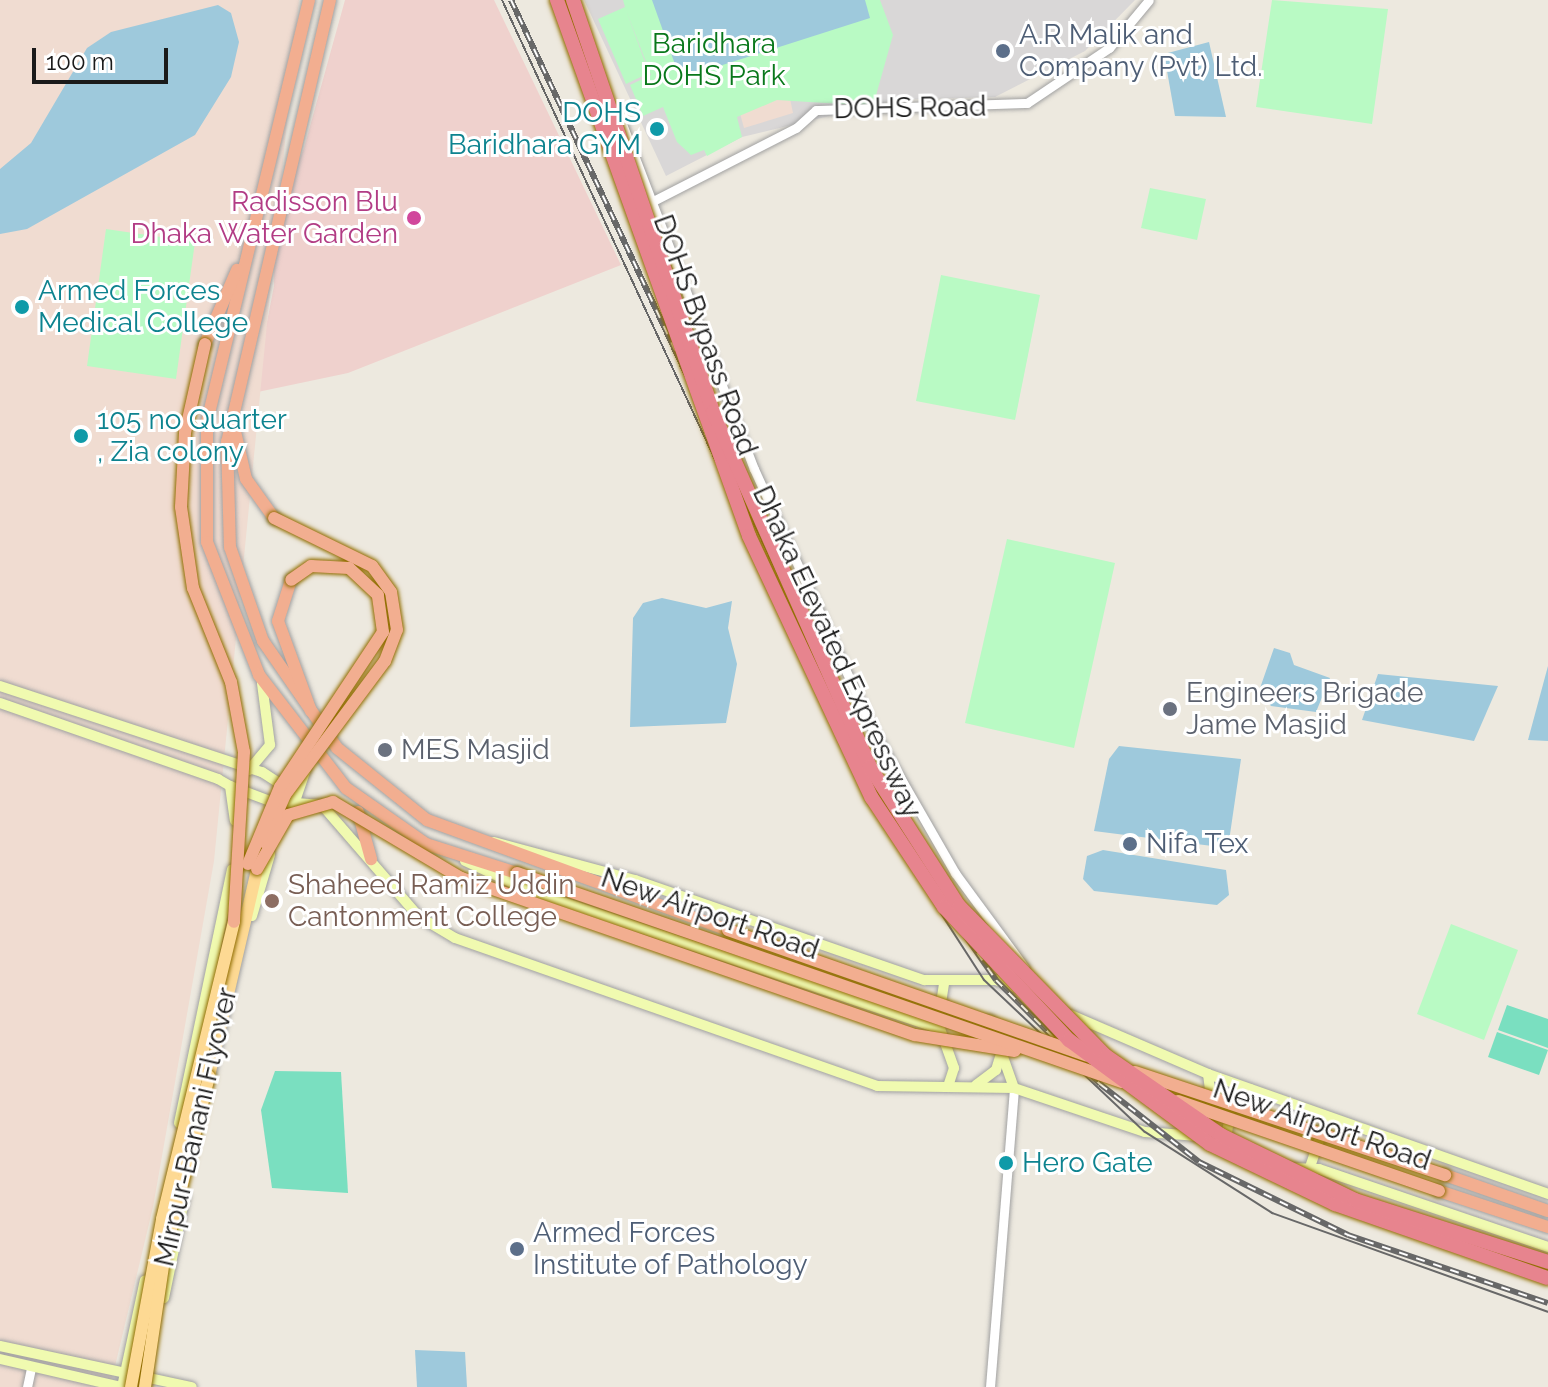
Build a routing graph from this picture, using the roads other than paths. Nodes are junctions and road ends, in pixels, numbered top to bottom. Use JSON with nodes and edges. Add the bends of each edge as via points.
{"nodes":[{"id":1,"x":309,"y":0,"type":"edge"},
{"id":2,"x":330,"y":0,"type":"edge"},
{"id":3,"x":557,"y":0,"type":"edge"},
{"id":4,"x":570,"y":0,"type":"edge"},
{"id":5,"x":1149,"y":0,"type":"edge"},
{"id":6,"x":285,"y":98,"type":"junction"},
{"id":7,"x":306,"y":104,"type":"junction"},
{"id":8,"x":655,"y":200,"type":"junction"},
{"id":9,"x":242,"y":263,"type":"junction"},
{"id":10,"x":232,"y":404,"type":"junction"},
{"id":11,"x":259,"y":675,"type":"junction"},
{"id":12,"x":0,"y":686,"type":"edge"},
{"id":13,"x":0,"y":703,"type":"edge"},
{"id":14,"x":313,"y":717,"type":"junction"},
{"id":15,"x":314,"y":750,"type":"junction"},
{"id":16,"x":249,"y":770,"type":"junction"},
{"id":17,"x":230,"y":786,"type":"junction"},
{"id":18,"x":346,"y":788,"type":"junction"},
{"id":19,"x":296,"y":799,"type":"junction"},
{"id":20,"x":476,"y":842,"type":"junction"},
{"id":21,"x":371,"y":859,"type":"junction"},
{"id":22,"x":465,"y":861,"type":"junction"},
{"id":23,"x":257,"y":869,"type":"junction"},
{"id":24,"x":234,"y":922,"type":"junction"},
{"id":25,"x":862,"y":959,"type":"junction"},
{"id":26,"x":897,"y":971,"type":"junction"},
{"id":27,"x":944,"y":984,"type":"junction"},
{"id":28,"x":1040,"y":998,"type":"junction"},
{"id":29,"x":941,"y":999,"type":"junction"},
{"id":30,"x":853,"y":1000,"type":"junction"},
{"id":31,"x":884,"y":1010,"type":"junction"},
{"id":32,"x":939,"y":1029,"type":"junction"},
{"id":33,"x":1003,"y":1044,"type":"junction"},
{"id":34,"x":1034,"y":1052,"type":"junction"},
{"id":35,"x":1208,"y":1074,"type":"junction"},
{"id":36,"x":976,"y":1085,"type":"junction"},
{"id":37,"x":948,"y":1087,"type":"junction"},
{"id":38,"x":1014,"y":1088,"type":"junction"},
{"id":39,"x":1252,"y":1088,"type":"junction"},
{"id":40,"x":1327,"y":1117,"type":"junction"},
{"id":41,"x":1187,"y":1134,"type":"junction"},
{"id":42,"x":1226,"y":1141,"type":"junction"},
{"id":43,"x":1310,"y":1167,"type":"junction"},
{"id":44,"x":1548,"y":1194,"type":"edge"},
{"id":45,"x":1548,"y":1211,"type":"edge"},
{"id":46,"x":1548,"y":1227,"type":"edge"},
{"id":47,"x":1548,"y":1247,"type":"edge"},
{"id":48,"x":1548,"y":1262,"type":"edge"},
{"id":49,"x":1548,"y":1278,"type":"edge"},
{"id":50,"x":0,"y":1346,"type":"edge"},
{"id":51,"x":0,"y":1359,"type":"edge"},
{"id":52,"x":31,"y":1368,"type":"junction"},
{"id":53,"x":124,"y":1374,"type":"junction"},
{"id":54,"x":149,"y":1384,"type":"edge"},
{"id":55,"x":27,"y":1387,"type":"edge"},
{"id":56,"x":121,"y":1387,"type":"edge"},
{"id":57,"x":131,"y":1387,"type":"edge"},
{"id":58,"x":192,"y":1387,"type":"edge"},
{"id":59,"x":990,"y":1387,"type":"edge"}],
"edges":[{"from":1,"to":6,"type":"highway","name":"New Airport Road"},
{"from":2,"to":7,"type":"highway","name":"New Airport Road"},
{"from":3,"to":49,"type":"highway","name":"Dhaka Elevated Expressway","bridge":true,"via":[[749,536],[872,798],[944,907],[1069,1040],[1210,1144],[1335,1204]]},
{"from":4,"to":8,"type":"street","name":"DOHS Bypass Road"},
{"from":4,"to":48,"type":"highway","name":"Dhaka Elevated Expressway","bridge":true,"via":[[713,412],[870,767],[959,906],[1106,1056],[1221,1135],[1355,1200]]},
{"from":5,"to":8,"type":"street","name":"DOHS Road","via":[[1109,48],[1027,103],[816,110],[796,128]]},
{"from":6,"to":7,"type":"highway"},
{"from":6,"to":9,"type":"highway","name":"New Airport Road"},
{"from":7,"to":10,"type":"highway","name":"New Airport Road"},
{"from":8,"to":28,"type":"street","name":"DOHS Bypass Road","via":[[754,469],[874,732]]},
{"from":9,"to":11,"type":"highway","name":"New Airport Road","via":[[207,422],[203,507],[218,583]]},
{"from":9,"to":24,"type":"highway","bridge":true,"via":[[205,344],[185,433],[181,507],[193,588],[231,682],[244,752]]},
{"from":10,"to":14,"type":"highway","name":"New Airport Road","via":[[225,467],[230,547],[263,641]]},
{"from":10,"to":23,"type":"highway","bridge":true,"via":[[241,467],[274,518],[372,566],[391,592],[397,630],[378,673],[285,795]]},
{"from":11,"to":15,"type":"highway","name":"New Airport Road"},
{"from":11,"to":16,"type":"main road","via":[[270,745]]},
{"from":12,"to":16,"type":"main road"},
{"from":13,"to":17,"type":"main road"},
{"from":14,"to":20,"type":"highway","name":"New Airport Road","via":[[386,791]]},
{"from":14,"to":24,"type":"highway","bridge":true,"via":[[278,621],[291,580],[311,566],[349,568],[378,595],[383,632],[275,796]]},
{"from":15,"to":18,"type":"highway","name":"New Airport Road"},
{"from":15,"to":19,"type":"main road"},
{"from":16,"to":19,"type":"main road","via":[[269,775]]},
{"from":17,"to":19,"type":"main road","via":[[270,801]]},
{"from":17,"to":53,"type":"main road","via":[[235,831],[225,913]]},
{"from":18,"to":21,"type":"highway"},
{"from":18,"to":22,"type":"highway","name":"New Airport Road","via":[[408,835]]},
{"from":19,"to":21,"type":"main road","via":[[332,813]]},
{"from":19,"to":54,"type":"main road","via":[[266,865],[247,934],[171,1253]]},
{"from":20,"to":25,"type":"main road","via":[[535,848]]},
{"from":20,"to":45,"type":"highway","name":"New Airport Road","bridge":true},
{"from":21,"to":37,"type":"main road","via":[[418,916],[455,938],[877,1086]]},
{"from":22,"to":30,"type":"main road","via":[[530,891]]},
{"from":22,"to":34,"type":"highway","name":"New Airport Road","bridge":true,"via":[[517,873]]},
{"from":23,"to":34,"type":"highway","bridge":true,"via":[[288,815],[333,802],[461,878],[915,1035]]},
{"from":23,"to":54,"type":"main road","name":"Mirpur-Banani Flyover","bridge":true,"via":[[165,1253]]},
{"from":24,"to":57,"type":"main road","name":"Mirpur-Banani Flyover","bridge":true,"via":[[162,1219]]},
{"from":25,"to":26,"type":"main road"},
{"from":25,"to":30,"type":"main road","via":[[866,981]]},
{"from":26,"to":27,"type":"main road"},
{"from":26,"to":31,"type":"main road","via":[[879,993]]},
{"from":27,"to":28,"type":"main road","via":[[996,980]]},
{"from":27,"to":29,"type":"main road"},
{"from":28,"to":35,"type":"main road"},
{"from":29,"to":32,"type":"main road"},
{"from":29,"to":33,"type":"main road","via":[[988,1018]]},
{"from":30,"to":31,"type":"main road"},
{"from":31,"to":32,"type":"main road"},
{"from":32,"to":37,"type":"main road","via":[[954,1068]]},
{"from":33,"to":36,"type":"main road","via":[[996,1070]]},
{"from":33,"to":38,"type":"main road"},
{"from":34,"to":46,"type":"highway","name":"New Airport Road","bridge":true},
{"from":35,"to":39,"type":"main road"},
{"from":35,"to":41,"type":"main road","via":[[1213,1103],[1203,1125]]},
{"from":36,"to":37,"type":"main road"},
{"from":36,"to":38,"type":"main road"},
{"from":38,"to":41,"type":"main road","via":[[1145,1132]]},
{"from":38,"to":59,"type":"street"},
{"from":39,"to":40,"type":"main road"},
{"from":39,"to":42,"type":"main road","via":[[1232,1096]]},
{"from":40,"to":43,"type":"main road"},
{"from":40,"to":44,"type":"main road"},
{"from":41,"to":42,"type":"main road"},
{"from":42,"to":43,"type":"main road","via":[[1277,1166]]},
{"from":43,"to":47,"type":"main road"},
{"from":50,"to":53,"type":"main road"},
{"from":51,"to":52,"type":"main road"},
{"from":52,"to":55,"type":"street"},
{"from":52,"to":56,"type":"main road"},
{"from":53,"to":54,"type":"main road"},
{"from":53,"to":56,"type":"main road"},
{"from":54,"to":58,"type":"main road"}]}
